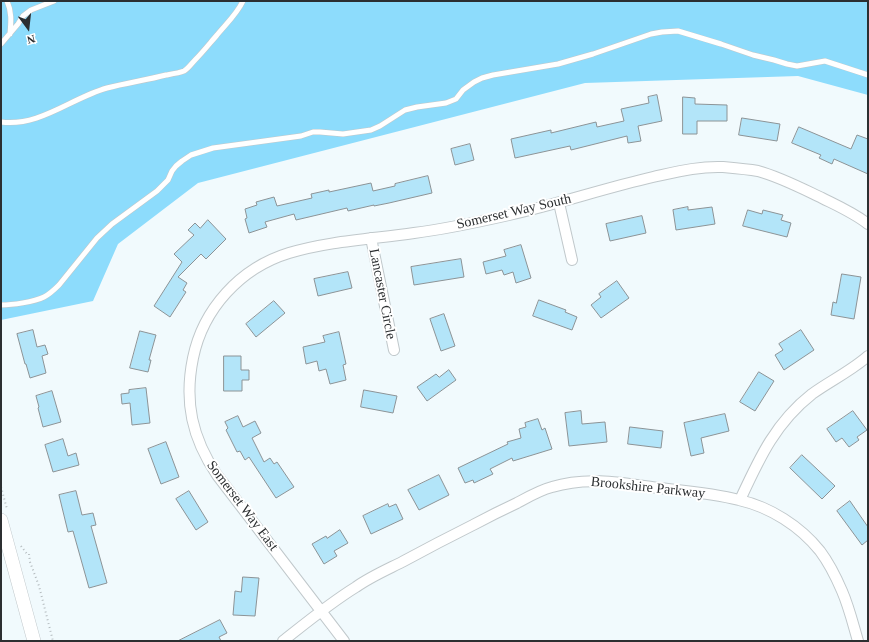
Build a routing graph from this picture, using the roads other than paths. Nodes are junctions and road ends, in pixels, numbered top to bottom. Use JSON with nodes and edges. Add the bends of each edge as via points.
{"nodes":[{"id":1,"x":7,"y":1,"type":"edge"},
{"id":2,"x":54,"y":1,"type":"edge"},
{"id":3,"x":243,"y":1,"type":"edge"},
{"id":4,"x":10,"y":34,"type":"junction"},
{"id":5,"x":1,"y":44,"type":"edge"},
{"id":6,"x":868,"y":75,"type":"edge"},
{"id":7,"x":1,"y":122,"type":"edge"},
{"id":8,"x":559,"y":203,"type":"junction"},
{"id":9,"x":868,"y":224,"type":"edge"},
{"id":10,"x":371,"y":238,"type":"junction"},
{"id":11,"x":572,"y":260,"type":"dead end"},
{"id":12,"x":1,"y":305,"type":"edge"},
{"id":13,"x":394,"y":350,"type":"dead end"},
{"id":14,"x":194,"y":353,"type":"joint"},
{"id":15,"x":868,"y":356,"type":"edge"},
{"id":16,"x":740,"y":500,"type":"junction"},
{"id":17,"x":1,"y":520,"type":"edge"},
{"id":18,"x":321,"y":611,"type":"junction"},
{"id":19,"x":34,"y":641,"type":"edge"},
{"id":20,"x":283,"y":641,"type":"edge"},
{"id":21,"x":344,"y":641,"type":"edge"},
{"id":22,"x":858,"y":641,"type":"edge"}],
"edges":[{"from":1,"to":4,"type":"lane","via":[[10,9]]},
{"from":2,"to":4,"type":"lane","via":[[23,16]]},
{"from":3,"to":7,"type":"lane","via":[[228,23],[184,71],[97,91],[20,123]]},
{"from":4,"to":5,"type":"lane"},
{"from":6,"to":12,"type":"lane","via":[[825,61],[797,66],[787,64],[678,30],[629,41],[558,64],[482,78],[463,90],[456,99],[405,110],[371,130],[343,134],[313,132],[302,136],[213,148],[191,155],[182,161],[157,191],[97,238],[54,290],[43,297],[18,304]]},
{"from":8,"to":9,"type":"street","name":"Somerset Way South","via":[[673,172],[725,167],[747,169],[784,180],[853,213]]},
{"from":8,"to":10,"type":"street","name":"Somerset Way South","via":[[443,228]]},
{"from":8,"to":11,"type":"street"},
{"from":10,"to":13,"type":"street","name":"Lancaster Circle"},
{"from":10,"to":14,"type":"street","name":"Somerset Way South","via":[[288,254],[250,272],[230,288],[210,313],[201,330]]},
{"from":14,"to":18,"type":"street","name":"Somerset Way East","via":[[189,396],[192,421],[208,462]]},
{"from":15,"to":16,"type":"street","via":[[814,393],[786,419],[767,444]]},
{"from":16,"to":18,"type":"street","name":"Brookshire Parkway","via":[[611,482],[565,483],[532,495],[382,572],[336,599]]},
{"from":16,"to":22,"type":"street","name":"Brookshire Parkway","via":[[778,515],[810,540],[828,563],[842,592]]},
{"from":17,"to":19,"type":"street"},
{"from":18,"to":20,"type":"street","name":"Brookshire Parkway"},
{"from":18,"to":21,"type":"street","name":"Somerset Way East"}]}
